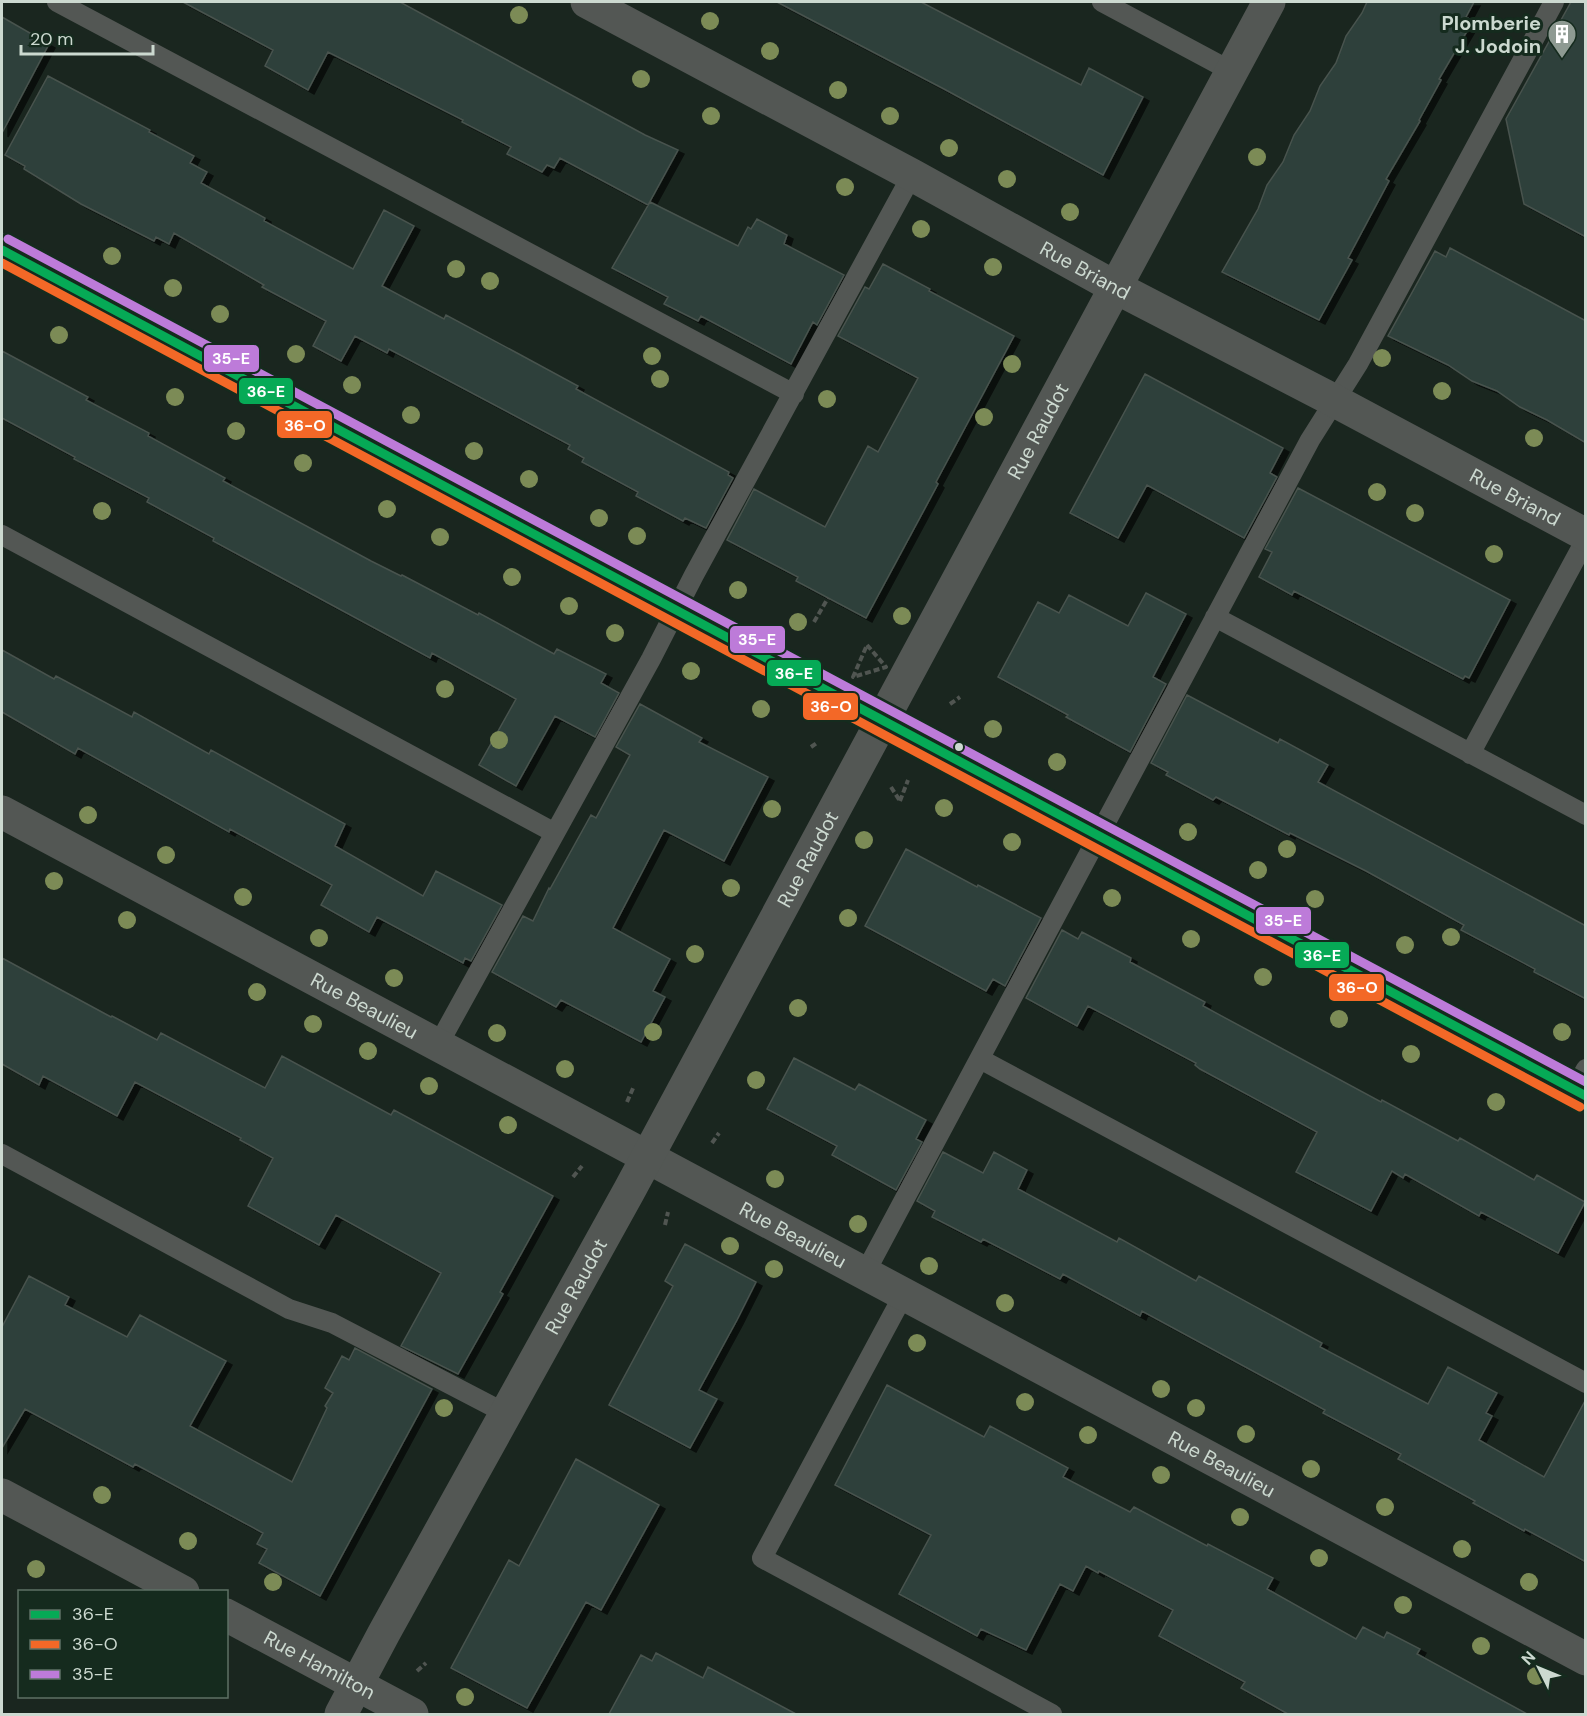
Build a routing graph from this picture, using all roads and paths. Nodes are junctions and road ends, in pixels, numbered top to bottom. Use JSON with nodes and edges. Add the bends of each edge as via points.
{"nodes":[{"id":1,"x":57,"y":2,"type":"edge"},
{"id":2,"x":587,"y":2,"type":"edge"},
{"id":3,"x":1102,"y":2,"type":"edge"},
{"id":4,"x":1269,"y":2,"type":"edge"},
{"id":5,"x":1554,"y":2,"type":"edge"},
{"id":6,"x":1231,"y":71,"type":"junction"},
{"id":7,"x":912,"y":176,"type":"junction"},
{"id":8,"x":2,"y":250,"type":"edge"},
{"id":9,"x":1115,"y":287,"type":"junction"},
{"id":10,"x":794,"y":394,"type":"junction"},
{"id":11,"x":1335,"y":401,"type":"junction"},
{"id":12,"x":2,"y":535,"type":"edge"},
{"id":13,"x":1586,"y":537,"type":"edge"},
{"id":14,"x":828,"y":598,"type":"dead end"},
{"id":15,"x":676,"y":610,"type":"junction"},
{"id":16,"x":1215,"y":617,"type":"junction"},
{"id":17,"x":814,"y":622,"type":"dead end"},
{"id":18,"x":960,"y":697,"type":"dead end"},
{"id":19,"x":950,"y":704,"type":"dead end"},
{"id":20,"x":882,"y":721,"type":"junction"},
{"id":21,"x":818,"y":742,"type":"dead end"},
{"id":22,"x":811,"y":747,"type":"dead end"},
{"id":23,"x":1470,"y":754,"type":"junction"},
{"id":24,"x":908,"y":779,"type":"dead end"},
{"id":25,"x":900,"y":801,"type":"dead end"},
{"id":26,"x":2,"y":812,"type":"edge"},
{"id":27,"x":1586,"y":815,"type":"edge"},
{"id":28,"x":555,"y":833,"type":"junction"},
{"id":29,"x":1098,"y":836,"type":"junction"},
{"id":30,"x":438,"y":1045,"type":"junction"},
{"id":31,"x":980,"y":1059,"type":"junction"},
{"id":32,"x":1582,"y":1085,"type":"edge"},
{"id":33,"x":634,"y":1086,"type":"dead end"},
{"id":34,"x":627,"y":1102,"type":"dead end"},
{"id":35,"x":719,"y":1133,"type":"dead end"},
{"id":36,"x":712,"y":1143,"type":"dead end"},
{"id":37,"x":2,"y":1154,"type":"edge"},
{"id":38,"x":647,"y":1157,"type":"junction"},
{"id":39,"x":582,"y":1166,"type":"dead end"},
{"id":40,"x":573,"y":1176,"type":"dead end"},
{"id":41,"x":668,"y":1212,"type":"dead end"},
{"id":42,"x":665,"y":1225,"type":"dead end"},
{"id":43,"x":865,"y":1273,"type":"junction"},
{"id":44,"x":904,"y":1294,"type":"junction"},
{"id":45,"x":1586,"y":1383,"type":"edge"},
{"id":46,"x":505,"y":1413,"type":"junction"},
{"id":47,"x":2,"y":1495,"type":"edge"},
{"id":48,"x":179,"y":1590,"type":"edge"},
{"id":49,"x":228,"y":1616,"type":"edge"},
{"id":50,"x":1586,"y":1659,"type":"edge"},
{"id":51,"x":426,"y":1663,"type":"dead end"},
{"id":52,"x":417,"y":1671,"type":"dead end"},
{"id":53,"x":357,"y":1684,"type":"junction"},
{"id":54,"x":341,"y":1714,"type":"edge"},
{"id":55,"x":412,"y":1714,"type":"edge"},
{"id":56,"x":1052,"y":1714,"type":"edge"}],
"edges":[{"from":1,"to":10,"type":"lane"},
{"from":2,"to":7,"type":"street","name":"Rue Briand"},
{"from":3,"to":6,"type":"lane"},
{"from":4,"to":6,"type":"street","name":"Rue Raudot"},
{"from":5,"to":11,"type":"lane"},
{"from":6,"to":9,"type":"street","name":"Rue Raudot"},
{"from":7,"to":9,"type":"street","name":"Rue Briand"},
{"from":7,"to":10,"type":"lane"},
{"from":8,"to":15,"type":"street"},
{"from":9,"to":11,"type":"street","name":"Rue Briand"},
{"from":9,"to":20,"type":"street","name":"Rue Raudot"},
{"from":10,"to":15,"type":"lane"},
{"from":11,"to":13,"type":"street","name":"Rue Briand"},
{"from":11,"to":16,"type":"lane"},
{"from":12,"to":28,"type":"lane"},
{"from":13,"to":23,"type":"lane"},
{"from":14,"to":17,"type":"path"},
{"from":15,"to":20,"type":"street"},
{"from":15,"to":28,"type":"lane"},
{"from":16,"to":23,"type":"lane"},
{"from":16,"to":29,"type":"lane"},
{"from":18,"to":19,"type":"path"},
{"from":20,"to":29,"type":"street"},
{"from":20,"to":38,"type":"street","name":"Rue Raudot"},
{"from":21,"to":22,"type":"path"},
{"from":23,"to":27,"type":"lane"},
{"from":24,"to":25,"type":"path"},
{"from":26,"to":30,"type":"street","name":"Rue Beaulieu"},
{"from":28,"to":30,"type":"lane"},
{"from":29,"to":31,"type":"lane"},
{"from":29,"to":32,"type":"street"},
{"from":30,"to":38,"type":"street","name":"Rue Beaulieu"},
{"from":31,"to":43,"type":"lane"},
{"from":31,"to":45,"type":"lane"},
{"from":33,"to":34,"type":"path"},
{"from":35,"to":36,"type":"path"},
{"from":37,"to":46,"type":"lane","via":[[289,1309],[332,1323]]},
{"from":38,"to":43,"type":"street","name":"Rue Beaulieu"},
{"from":38,"to":46,"type":"street","name":"Rue Raudot"},
{"from":39,"to":40,"type":"path"},
{"from":41,"to":42,"type":"path"},
{"from":43,"to":44,"type":"street","name":"Rue Beaulieu"},
{"from":44,"to":50,"type":"street","name":"Rue Beaulieu"},
{"from":44,"to":56,"type":"lane","via":[[762,1558]]},
{"from":46,"to":53,"type":"street","name":"Rue Raudot"},
{"from":47,"to":48,"type":"street"},
{"from":49,"to":53,"type":"street","name":"Rue Hamilton"},
{"from":51,"to":52,"type":"path"},
{"from":53,"to":54,"type":"street","name":"Rue Raudot"},
{"from":53,"to":55,"type":"street","name":"Rue Hamilton"}]}
